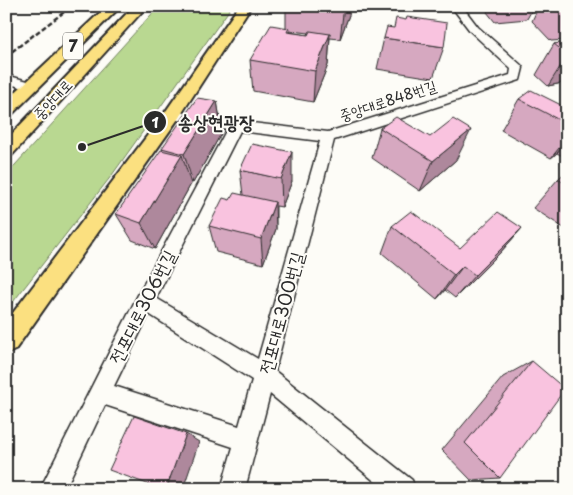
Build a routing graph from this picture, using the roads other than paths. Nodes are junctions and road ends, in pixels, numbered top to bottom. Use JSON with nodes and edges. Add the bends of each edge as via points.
{"nodes":[{"id":1,"x":115,"y":6,"type":"edge"},
{"id":2,"x":142,"y":6,"type":"edge"},
{"id":3,"x":245,"y":6,"type":"edge"},
{"id":4,"x":456,"y":6,"type":"edge"},
{"id":5,"x":6,"y":80,"type":"edge"},
{"id":6,"x":31,"y":86,"type":"junction"},
{"id":7,"x":6,"y":110,"type":"edge"},
{"id":8,"x":172,"y":115,"type":"junction"},
{"id":9,"x":236,"y":126,"type":"junction"},
{"id":10,"x":328,"y":137,"type":"junction"},
{"id":11,"x":6,"y":151,"type":"edge"},
{"id":12,"x":145,"y":301,"type":"junction"},
{"id":13,"x":6,"y":342,"type":"edge"},
{"id":14,"x":266,"y":376,"type":"junction"},
{"id":15,"x":100,"y":392,"type":"junction"},
{"id":16,"x":247,"y":440,"type":"junction"},
{"id":17,"x":52,"y":489,"type":"edge"},
{"id":18,"x":233,"y":489,"type":"edge"},
{"id":19,"x":403,"y":489,"type":"edge"}],
"edges":[{"from":1,"to":6,"type":"main road","name":"중앙대로","number":"7"},
{"from":2,"to":11,"type":"main road","name":"중앙대로","number":"7"},
{"from":3,"to":8,"type":"main road"},
{"from":4,"to":10,"type":"street","name":"중앙대로848번길","via":[[474,29],[517,68],[516,77]]},
{"from":5,"to":6,"type":"street"},
{"from":6,"to":7,"type":"main road","name":"중앙대로","number":"7"},
{"from":8,"to":9,"type":"street","name":"중앙대로848번길"},
{"from":8,"to":13,"type":"main road"},
{"from":9,"to":10,"type":"street","name":"중앙대로848번길"},
{"from":9,"to":12,"type":"street","name":"전포대로306번길"},
{"from":10,"to":14,"type":"street","name":"전포대로300번길"},
{"from":12,"to":14,"type":"street"},
{"from":12,"to":15,"type":"street","name":"전포대로306번길"},
{"from":14,"to":16,"type":"street","name":"전포대로300번길"},
{"from":14,"to":19,"type":"street"},
{"from":15,"to":16,"type":"street"},
{"from":15,"to":17,"type":"street","name":"전포대로306번길"},
{"from":16,"to":18,"type":"street","name":"전포대로300번길"}]}
